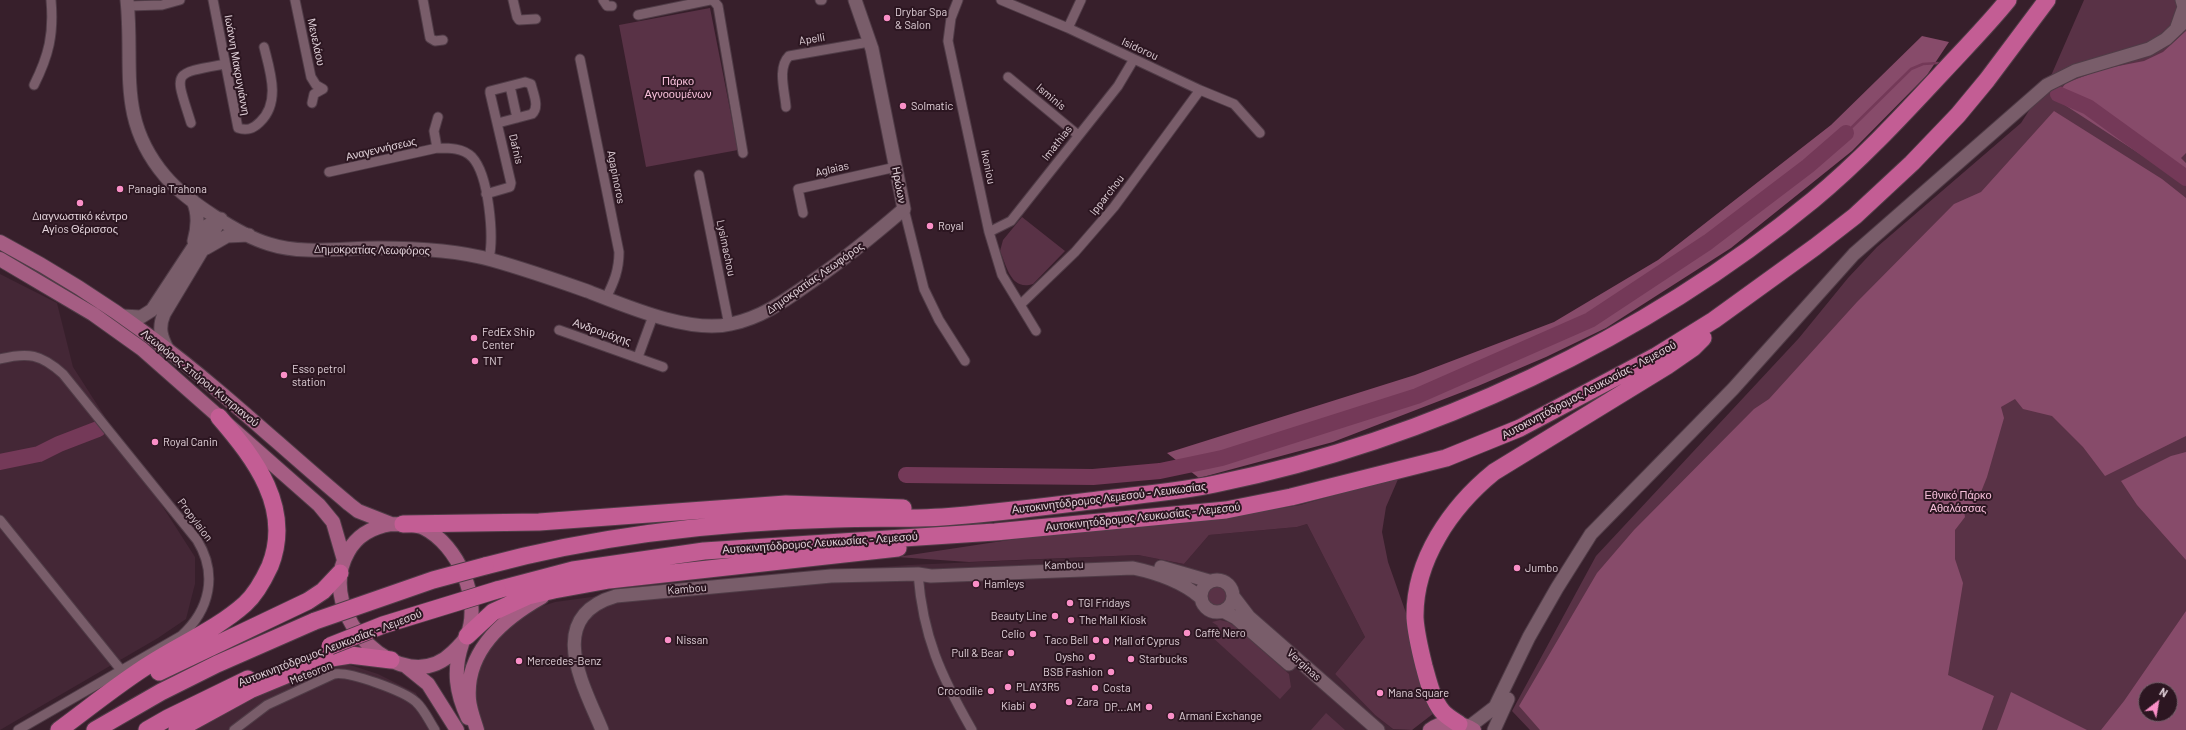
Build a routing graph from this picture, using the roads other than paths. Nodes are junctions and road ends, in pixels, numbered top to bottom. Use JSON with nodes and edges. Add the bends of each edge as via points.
{"nodes":[{"id":1,"x":51,"y":0,"type":"edge"},
{"id":2,"x":180,"y":0,"type":"edge"},
{"id":3,"x":213,"y":0,"type":"edge"},
{"id":4,"x":295,"y":0,"type":"edge"},
{"id":5,"x":423,"y":0,"type":"edge"},
{"id":6,"x":513,"y":0,"type":"edge"},
{"id":7,"x":603,"y":0,"type":"edge"},
{"id":8,"x":710,"y":0,"type":"edge"},
{"id":9,"x":713,"y":0,"type":"edge"},
{"id":10,"x":855,"y":0,"type":"edge"},
{"id":11,"x":958,"y":0,"type":"edge"},
{"id":12,"x":1001,"y":0,"type":"edge"},
{"id":13,"x":1081,"y":0,"type":"edge"},
{"id":14,"x":1994,"y":0,"type":"edge"},
{"id":15,"x":2008,"y":0,"type":"edge"},
{"id":16,"x":2184,"y":0,"type":"edge"},
{"id":17,"x":2047,"y":2,"type":"edge"},
{"id":18,"x":127,"y":3,"type":"edge"},
{"id":19,"x":612,"y":6,"type":"dead end"},
{"id":20,"x":638,"y":15,"type":"dead end"},
{"id":21,"x":536,"y":19,"type":"dead end"},
{"id":22,"x":2186,"y":20,"type":"edge"},
{"id":23,"x":1068,"y":28,"type":"junction"},
{"id":24,"x":2176,"y":30,"type":"junction"},
{"id":25,"x":442,"y":40,"type":"dead end"},
{"id":26,"x":870,"y":42,"type":"junction"},
{"id":27,"x":264,"y":47,"type":"dead end"},
{"id":28,"x":580,"y":59,"type":"dead end"},
{"id":29,"x":1134,"y":59,"type":"junction"},
{"id":30,"x":225,"y":64,"type":"junction"},
{"id":31,"x":1008,"y":77,"type":"dead end"},
{"id":32,"x":34,"y":85,"type":"dead end"},
{"id":33,"x":510,"y":86,"type":"junction"},
{"id":34,"x":1200,"y":90,"type":"junction"},
{"id":35,"x":312,"y":103,"type":"dead end"},
{"id":36,"x":786,"y":107,"type":"dead end"},
{"id":37,"x":438,"y":117,"type":"dead end"},
{"id":38,"x":517,"y":118,"type":"junction"},
{"id":39,"x":191,"y":123,"type":"dead end"},
{"id":40,"x":498,"y":123,"type":"junction"},
{"id":41,"x":1893,"y":126,"type":"junction"},
{"id":42,"x":1260,"y":133,"type":"dead end"},
{"id":43,"x":1078,"y":135,"type":"junction"},
{"id":44,"x":437,"y":148,"type":"junction"},
{"id":45,"x":743,"y":153,"type":"dead end"},
{"id":46,"x":896,"y":167,"type":"junction"},
{"id":47,"x":329,"y":172,"type":"dead end"},
{"id":48,"x":698,"y":176,"type":"dead end"},
{"id":49,"x":486,"y":194,"type":"junction"},
{"id":50,"x":193,"y":200,"type":"junction"},
{"id":51,"x":904,"y":209,"type":"junction"},
{"id":52,"x":803,"y":213,"type":"dead end"},
{"id":53,"x":218,"y":217,"type":"junction"},
{"id":54,"x":989,"y":232,"type":"junction"},
{"id":55,"x":249,"y":235,"type":"junction"},
{"id":56,"x":0,"y":242,"type":"edge"},
{"id":57,"x":197,"y":251,"type":"junction"},
{"id":58,"x":0,"y":259,"type":"edge"},
{"id":59,"x":489,"y":259,"type":"junction"},
{"id":60,"x":606,"y":298,"type":"junction"},
{"id":61,"x":1021,"y":304,"type":"junction"},
{"id":62,"x":1809,"y":305,"type":"junction"},
{"id":63,"x":1730,"y":309,"type":"junction"},
{"id":64,"x":122,"y":316,"type":"junction"},
{"id":65,"x":653,"y":316,"type":"junction"},
{"id":66,"x":729,"y":325,"type":"junction"},
{"id":67,"x":559,"y":330,"type":"dead end"},
{"id":68,"x":1036,"y":331,"type":"dead end"},
{"id":69,"x":168,"y":350,"type":"junction"},
{"id":70,"x":638,"y":357,"type":"junction"},
{"id":71,"x":0,"y":359,"type":"edge"},
{"id":72,"x":965,"y":361,"type":"dead end"},
{"id":73,"x":663,"y":367,"type":"dead end"},
{"id":74,"x":219,"y":417,"type":"junction"},
{"id":75,"x":1023,"y":509,"type":"junction"},
{"id":76,"x":0,"y":520,"type":"edge"},
{"id":77,"x":397,"y":524,"type":"junction"},
{"id":78,"x":995,"y":532,"type":"junction"},
{"id":79,"x":342,"y":566,"type":"junction"},
{"id":80,"x":918,"y":574,"type":"junction"},
{"id":81,"x":1208,"y":581,"type":"junction"},
{"id":82,"x":554,"y":590,"type":"junction"},
{"id":83,"x":1233,"y":596,"type":"junction"},
{"id":84,"x":1200,"y":597,"type":"junction"},
{"id":85,"x":1224,"y":611,"type":"junction"},
{"id":86,"x":465,"y":639,"type":"junction"},
{"id":87,"x":396,"y":662,"type":"junction"},
{"id":88,"x":121,"y":670,"type":"junction"},
{"id":89,"x":1467,"y":727,"type":"edge"},
{"id":90,"x":18,"y":730,"type":"edge"},
{"id":91,"x":59,"y":730,"type":"edge"},
{"id":92,"x":95,"y":730,"type":"edge"},
{"id":93,"x":147,"y":730,"type":"edge"},
{"id":94,"x":177,"y":730,"type":"edge"},
{"id":95,"x":234,"y":730,"type":"edge"},
{"id":96,"x":435,"y":730,"type":"edge"},
{"id":97,"x":457,"y":730,"type":"edge"},
{"id":98,"x":476,"y":730,"type":"edge"},
{"id":99,"x":602,"y":730,"type":"edge"},
{"id":100,"x":972,"y":730,"type":"edge"},
{"id":101,"x":1364,"y":730,"type":"edge"},
{"id":102,"x":1378,"y":730,"type":"edge"},
{"id":103,"x":1430,"y":730,"type":"edge"},
{"id":104,"x":1494,"y":730,"type":"edge"}],
"edges":[{"from":1,"to":32,"type":"street","via":[[53,23],[49,49]]},
{"from":2,"to":18,"type":"street","via":[[162,5]]},
{"from":3,"to":30,"type":"street","name":"Ιωάννη Μακρυγιάννη"},
{"from":4,"to":35,"type":"street","name":"Μενελάου","via":[[311,77],[316,85],[323,89],[314,94]]},
{"from":5,"to":25,"type":"street","via":[[430,38],[435,41]]},
{"from":6,"to":21,"type":"street","via":[[519,20]]},
{"from":7,"to":19,"type":"street","via":[[607,6]]},
{"from":8,"to":20,"type":"street"},
{"from":9,"to":45,"type":"street","via":[[718,6]]},
{"from":10,"to":26,"type":"street","name":"Ηρώων"},
{"from":11,"to":54,"type":"street","name":"Ikoniou","via":[[951,18],[948,41]]},
{"from":12,"to":23,"type":"street","name":"Isidorou"},
{"from":13,"to":23,"type":"street"},
{"from":14,"to":41,"type":"highway"},
{"from":15,"to":41,"type":"highway","name":"Αυτοκινητόδρομος Λεμεσού - Λευκωσίας"},
{"from":16,"to":24,"type":"street"},
{"from":17,"to":63,"type":"highway","name":"Αυτοκινητόδρομος Λευκωσίας - Λεμεσού","via":[[1958,115],[1912,163],[1855,216]]},
{"from":18,"to":50,"type":"street","name":"Δημοκρατίας Λεωφόρος","via":[[129,88],[135,120],[158,166],[177,188]]},
{"from":22,"to":24,"type":"street"},
{"from":23,"to":29,"type":"street","name":"Isidorou"},
{"from":24,"to":62,"type":"street","via":[[2149,49],[2075,71],[2047,85],[1854,254]]},
{"from":26,"to":36,"type":"street","name":"Apelli","via":[[789,56],[782,68]]},
{"from":26,"to":46,"type":"street","name":"Ηρώων"},
{"from":27,"to":30,"type":"street","name":"Ιωάννη Μακρυγιάννη","via":[[273,102],[254,128],[244,130],[236,124]]},
{"from":28,"to":60,"type":"street","name":"Agapinoros","via":[[619,252],[618,272]]},
{"from":29,"to":34,"type":"street","name":"Isidorou"},
{"from":29,"to":43,"type":"street","name":"Imathias","via":[[1118,86]]},
{"from":30,"to":39,"type":"street","via":[[190,70],[183,74],[180,87]]},
{"from":31,"to":43,"type":"street","name":"Isminis"},
{"from":33,"to":38,"type":"street"},
{"from":33,"to":38,"type":"street","via":[[525,82],[531,84],[535,112]]},
{"from":33,"to":40,"type":"street","name":"Dafnis","via":[[490,91]]},
{"from":34,"to":42,"type":"street","name":"Isidorou","via":[[1234,104]]},
{"from":34,"to":61,"type":"street","name":"Ipparchou","via":[[1114,207],[1075,252]]},
{"from":37,"to":44,"type":"street","via":[[434,132]]},
{"from":38,"to":40,"type":"street"},
{"from":40,"to":49,"type":"street","name":"Dafnis","via":[[511,183],[507,189]]},
{"from":41,"to":75,"type":"highway","name":"Αυτοκινητόδρομος Λεμεσού - Λευκωσίας","via":[[1818,196],[1687,294],[1508,389],[1363,445],[1267,472],[1157,493]]},
{"from":43,"to":54,"type":"street","name":"Imathias","via":[[1010,221]]},
{"from":44,"to":47,"type":"street","name":"Αναγεννήσεως"},
{"from":44,"to":49,"type":"street","name":"Αναγεννήσεως","via":[[453,148],[472,156],[478,164]]},
{"from":46,"to":51,"type":"street","name":"Ηρώων"},
{"from":46,"to":52,"type":"street","name":"Aglaias","via":[[798,189]]},
{"from":48,"to":66,"type":"street","name":"Lysimachou"},
{"from":49,"to":59,"type":"street","name":"Αναγεννήσεως","via":[[492,243]]},
{"from":50,"to":53,"type":"street","name":"Δημοκρατίας Λεωφόρος"},
{"from":50,"to":57,"type":"street","via":[[198,225]]},
{"from":51,"to":66,"type":"street","name":"Δημοκρατίας Λεωφόρος","via":[[858,249],[777,306],[762,315]]},
{"from":51,"to":72,"type":"street","name":"Ηρώων","via":[[924,289],[938,320]]},
{"from":53,"to":55,"type":"street","name":"Δημοκρατίας Λεωφόρος"},
{"from":53,"to":57,"type":"street"},
{"from":54,"to":61,"type":"street","name":"Ikoniou","via":[[1002,275]]},
{"from":55,"to":57,"type":"street","via":[[227,236]]},
{"from":55,"to":59,"type":"street","name":"Δημοκρατίας Λεωφόρος","via":[[284,248],[406,248]]},
{"from":56,"to":64,"type":"main road","name":"Λεωφόρος Σπύρου Κυπριανού"},
{"from":57,"to":64,"type":"street","via":[[152,310],[141,316]]},
{"from":57,"to":69,"type":"street","via":[[160,321],[160,334]]},
{"from":58,"to":74,"type":"main road","name":"Λεωφόρος Σπύρου Κυπριανού","via":[[124,335]]},
{"from":59,"to":60,"type":"street","name":"Δημοκρατίας Λεωφόρος"},
{"from":60,"to":65,"type":"street","name":"Δημοκρατίας Λεωφόρος"},
{"from":61,"to":68,"type":"street","name":"Ikoniou"},
{"from":62,"to":89,"type":"street","via":[[1733,389],[1591,534],[1529,637],[1495,707]]},
{"from":62,"to":104,"type":"street","via":[[1795,327],[1716,418],[1585,556],[1541,631]]},
{"from":63,"to":78,"type":"highway","name":"Αυτοκινητόδρομος Λευκωσίας - Λεμεσού","via":[[1656,356],[1520,428],[1446,458],[1291,497],[1226,510]]},
{"from":63,"to":89,"type":"highway","via":[[1693,348],[1667,366],[1494,472],[1469,494],[1446,524],[1435,542],[1420,579],[1415,617],[1419,646],[1434,697],[1443,712]]},
{"from":64,"to":69,"type":"main road","name":"Λεωφόρος Σπύρου Κυπριανού"},
{"from":65,"to":66,"type":"street","name":"Δημοκρατίας Λεωφόρος","via":[[706,326]]},
{"from":65,"to":70,"type":"street","name":"Ανδρομάχης"},
{"from":67,"to":70,"type":"street","name":"Ανδρομάχης"},
{"from":69,"to":77,"type":"main road","name":"Λεωφόρος Σπύρου Κυπριανού","via":[[358,511]]},
{"from":70,"to":73,"type":"street","name":"Ανδρομάχης"},
{"from":71,"to":88,"type":"street","name":"Propylaion","via":[[17,355],[35,356],[63,374],[197,540],[205,555],[210,588],[197,619],[181,636]]},
{"from":74,"to":79,"type":"main road","name":"Λεωφόρος Σπύρου Κυπριανού","via":[[309,495],[328,515],[337,532]]},
{"from":74,"to":91,"type":"highway","via":[[248,451],[274,500],[277,536],[267,573],[246,603],[150,664]]},
{"from":75,"to":77,"type":"highway","via":[[926,509],[786,504],[539,522]]},
{"from":75,"to":92,"type":"highway","name":"Αυτοκινητόδρομος Λεμεσού - Λευκωσίας","bridge":true,"via":[[921,518],[830,519],[698,528],[586,542],[485,566],[433,580],[316,621],[210,667]]},
{"from":76,"to":88,"type":"street"},
{"from":77,"to":79,"type":"main road","via":[[374,528],[360,537]]},
{"from":77,"to":86,"type":"main road","via":[[424,528],[440,540],[462,570],[470,594],[472,618]]},
{"from":78,"to":82,"type":"highway","via":[[921,545],[616,579]]},
{"from":78,"to":93,"type":"highway","name":"Αυτοκινητόδρομος Λευκωσίας - Λεμεσού","bridge":true,"via":[[704,551],[573,570],[390,623],[236,685]]},
{"from":79,"to":87,"type":"main road","via":[[339,591],[348,619],[364,640]]},
{"from":79,"to":91,"type":"highway","via":[[323,591],[308,601],[174,663]]},
{"from":80,"to":81,"type":"street","name":"Kambou","via":[[933,570],[1124,563],[1148,564]]},
{"from":80,"to":84,"type":"street","name":"Kambou","via":[[931,576],[1132,568],[1178,582]]},
{"from":80,"to":99,"type":"street","name":"Kambou","via":[[831,576],[606,599],[592,607],[583,617],[577,628],[573,646],[577,667]]},
{"from":80,"to":100,"type":"street","via":[[928,640],[947,686]]},
{"from":81,"to":83,"type":"street","via":[[1222,580],[1232,590]]},
{"from":81,"to":84,"type":"street"},
{"from":82,"to":86,"type":"highway","via":[[528,596],[493,612]]},
{"from":82,"to":98,"type":"main road","via":[[530,603],[498,627],[480,650],[472,670],[469,691]]},
{"from":83,"to":85,"type":"street","via":[[1232,602]]},
{"from":83,"to":102,"type":"street","name":"Verginas","via":[[1250,617]]},
{"from":84,"to":85,"type":"street","via":[[1203,606],[1208,610]]},
{"from":85,"to":101,"type":"street","name":"Verginas","via":[[1236,618]]},
{"from":86,"to":87,"type":"main road","via":[[450,655],[431,665],[422,667]]},
{"from":86,"to":98,"type":"main road","via":[[457,664],[456,687]]},
{"from":87,"to":94,"type":"highway","via":[[350,655],[325,659],[250,690]]},
{"from":87,"to":97,"type":"main road","via":[[414,671],[428,684]]},
{"from":88,"to":90,"type":"street","name":"Propylaion"},
{"from":89,"to":103,"type":"main road","via":[[1446,724]]},
{"from":95,"to":96,"type":"street","name":"Meteoron","via":[[267,705],[334,674],[343,673],[410,697],[422,708]]}]}
